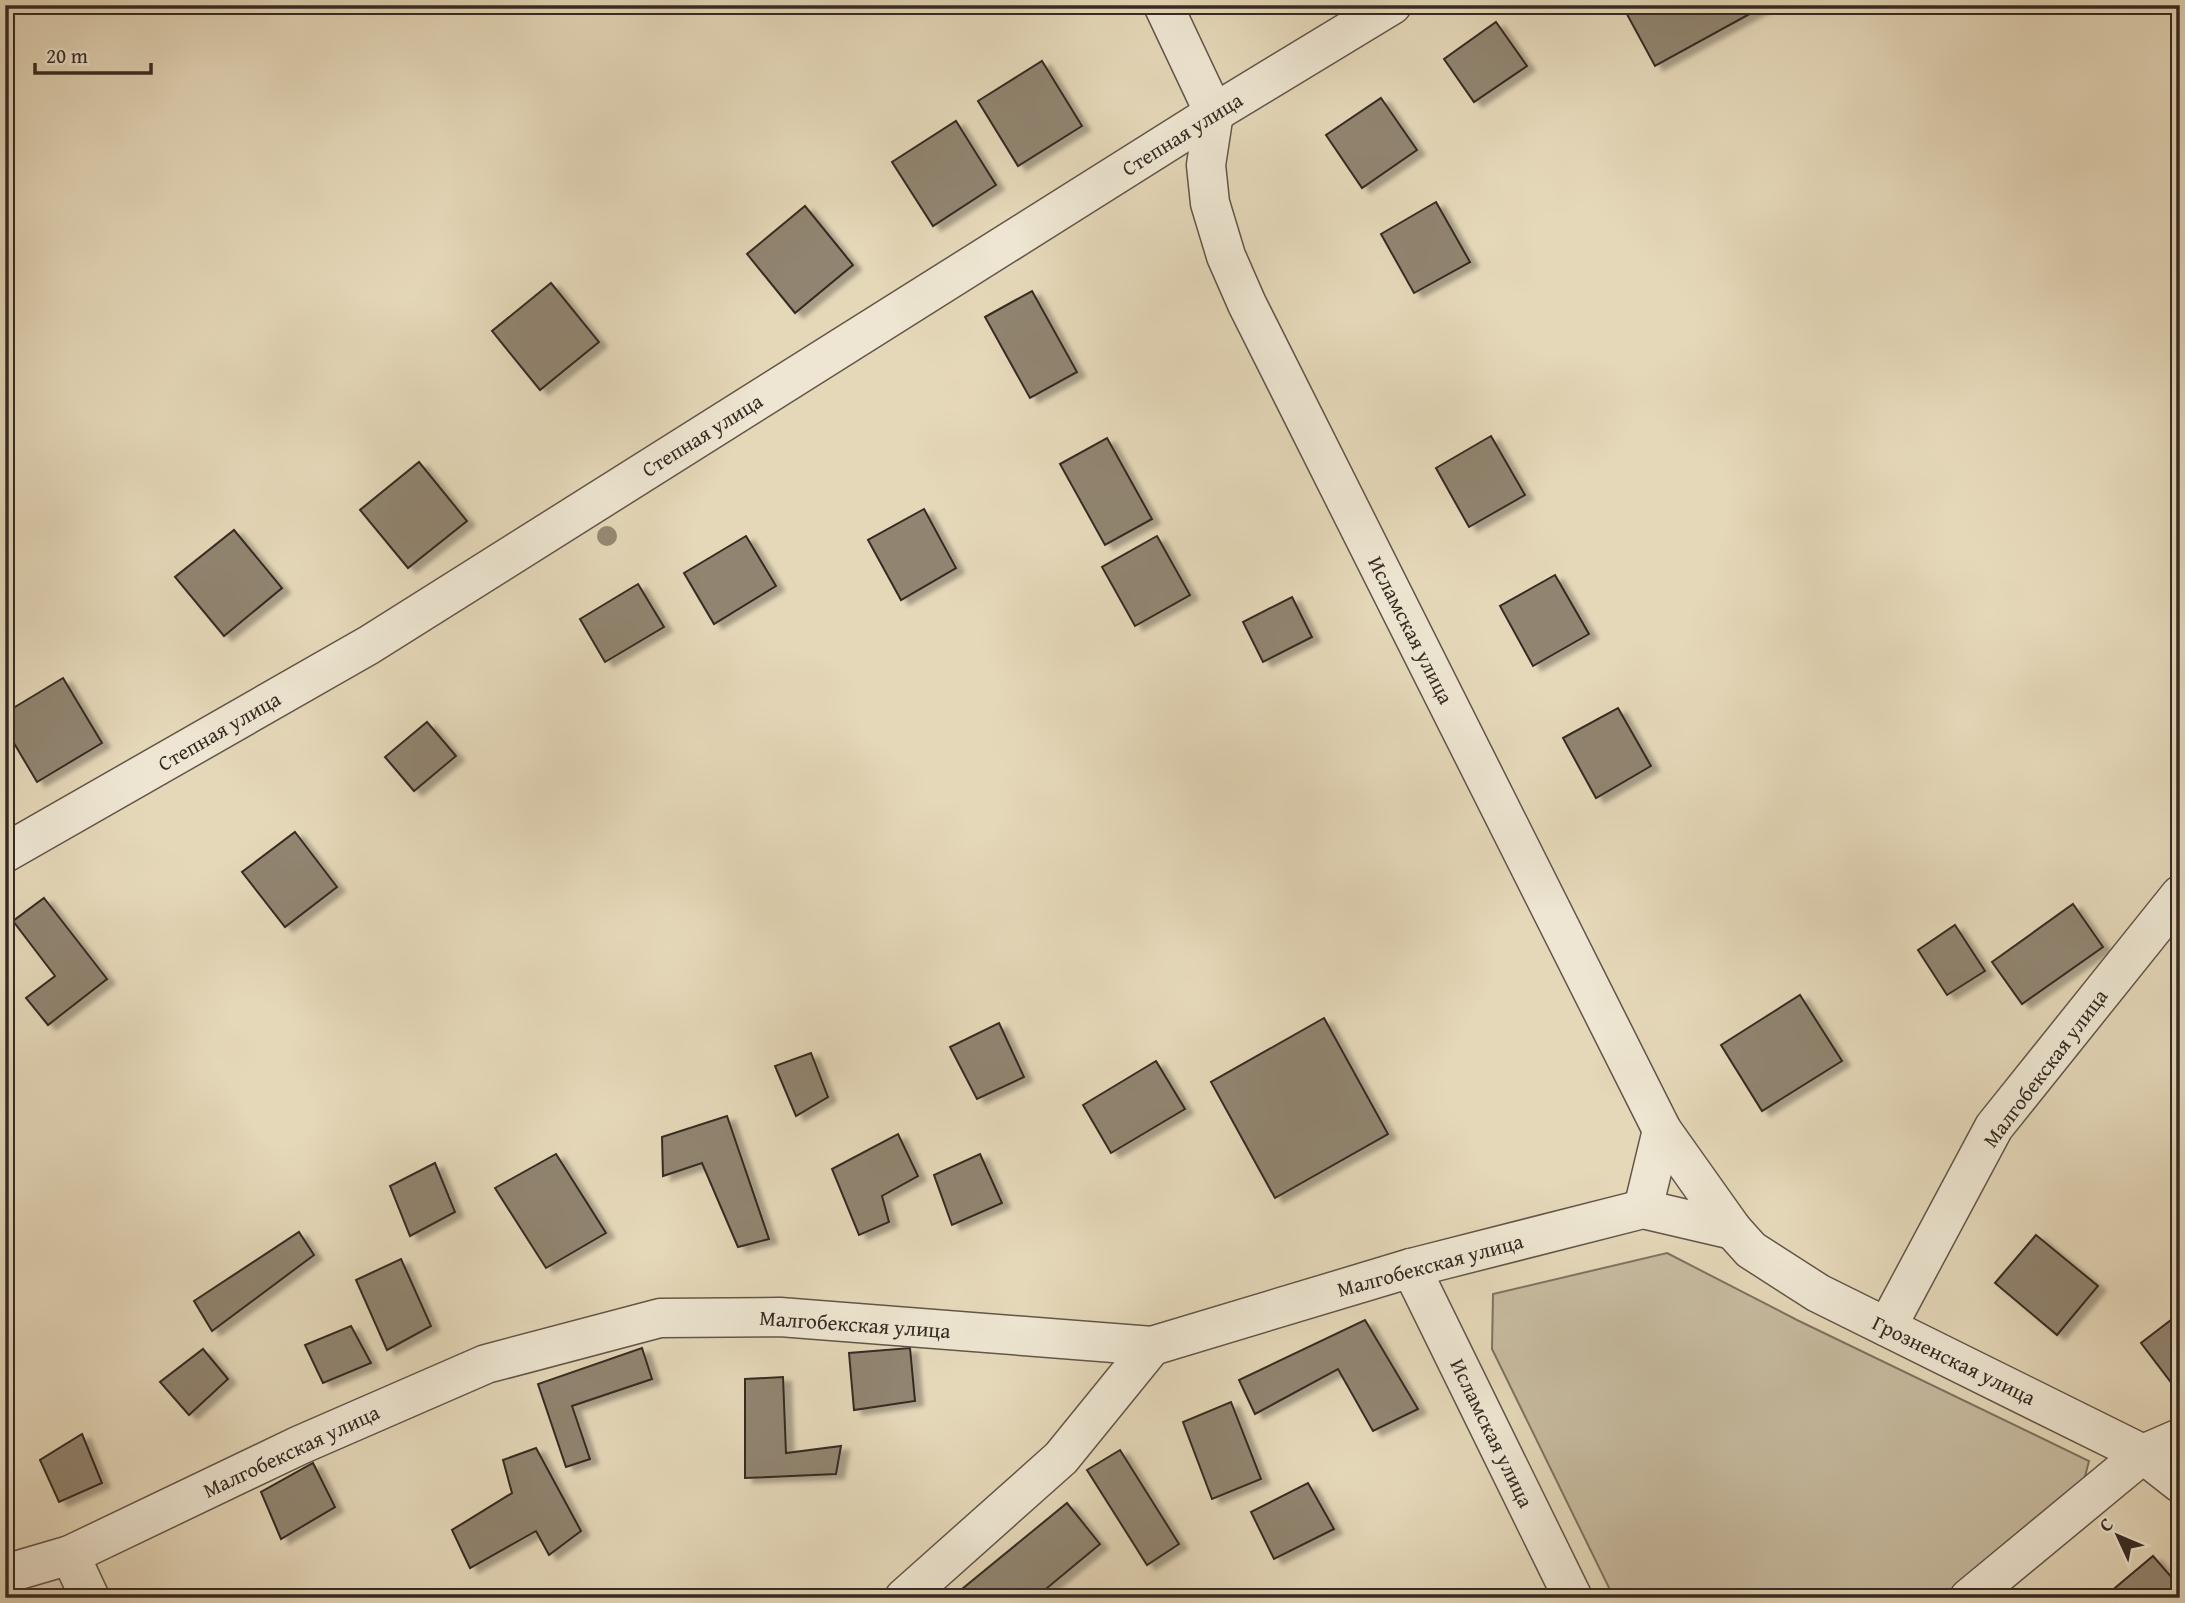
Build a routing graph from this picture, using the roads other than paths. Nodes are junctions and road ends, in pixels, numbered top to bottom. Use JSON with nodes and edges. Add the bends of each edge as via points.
{"nodes":[{"id":1,"x":1163,"y":5,"type":"edge"},
{"id":2,"x":1392,"y":5,"type":"edge"},
{"id":3,"x":1214,"y":113,"type":"junction"},
{"id":4,"x":5,"y":853,"type":"edge"},
{"id":5,"x":2180,"y":895,"type":"edge"},
{"id":6,"x":1662,"y":1130,"type":"junction"},
{"id":7,"x":1643,"y":1209,"type":"junction"},
{"id":8,"x":1733,"y":1230,"type":"junction"},
{"id":9,"x":1411,"y":1268,"type":"junction"},
{"id":10,"x":1887,"y":1327,"type":"junction"},
{"id":11,"x":1152,"y":1346,"type":"junction"},
{"id":12,"x":2180,"y":1438,"type":"edge"},
{"id":13,"x":2143,"y":1454,"type":"junction"},
{"id":14,"x":2180,"y":1483,"type":"edge"},
{"id":15,"x":70,"y":1555,"type":"junction"},
{"id":16,"x":5,"y":1574,"type":"edge"},
{"id":17,"x":90,"y":1598,"type":"edge"},
{"id":18,"x":904,"y":1598,"type":"edge"},
{"id":19,"x":1573,"y":1598,"type":"edge"},
{"id":20,"x":1969,"y":1598,"type":"edge"}],
"edges":[{"from":1,"to":3,"type":"street"},
{"from":2,"to":3,"type":"street","name":"Степная улица"},
{"from":3,"to":4,"type":"street","name":"Степная улица","via":[[369,645]]},
{"from":3,"to":6,"type":"street","name":"Исламская улица","via":[[1206,165],[1210,203],[1247,304]]},
{"from":5,"to":10,"type":"street","name":"Малгобекская улица","via":[[1994,1127]]},
{"from":6,"to":7,"type":"street"},
{"from":6,"to":8,"type":"street","name":"Исламская улица"},
{"from":7,"to":8,"type":"street","name":"Малгобекская улица"},
{"from":7,"to":9,"type":"street","name":"Малгобекская улица"},
{"from":8,"to":10,"type":"street","name":"Грозненская улица","via":[[1751,1250],[1818,1293]]},
{"from":9,"to":11,"type":"street","name":"Малгобекская улица"},
{"from":9,"to":19,"type":"street","name":"Исламская улица"},
{"from":10,"to":13,"type":"street","name":"Грозненская улица"},
{"from":11,"to":15,"type":"street","name":"Малгобекская улица","via":[[779,1317],[660,1318],[486,1364],[300,1445]]},
{"from":11,"to":18,"type":"street","via":[[1061,1458]]},
{"from":12,"to":13,"type":"street"},
{"from":13,"to":14,"type":"street","name":"Грозненская улица"},
{"from":13,"to":20,"type":"street"},
{"from":15,"to":16,"type":"street","name":"Малгобекская улица"},
{"from":15,"to":17,"type":"street"}]}
